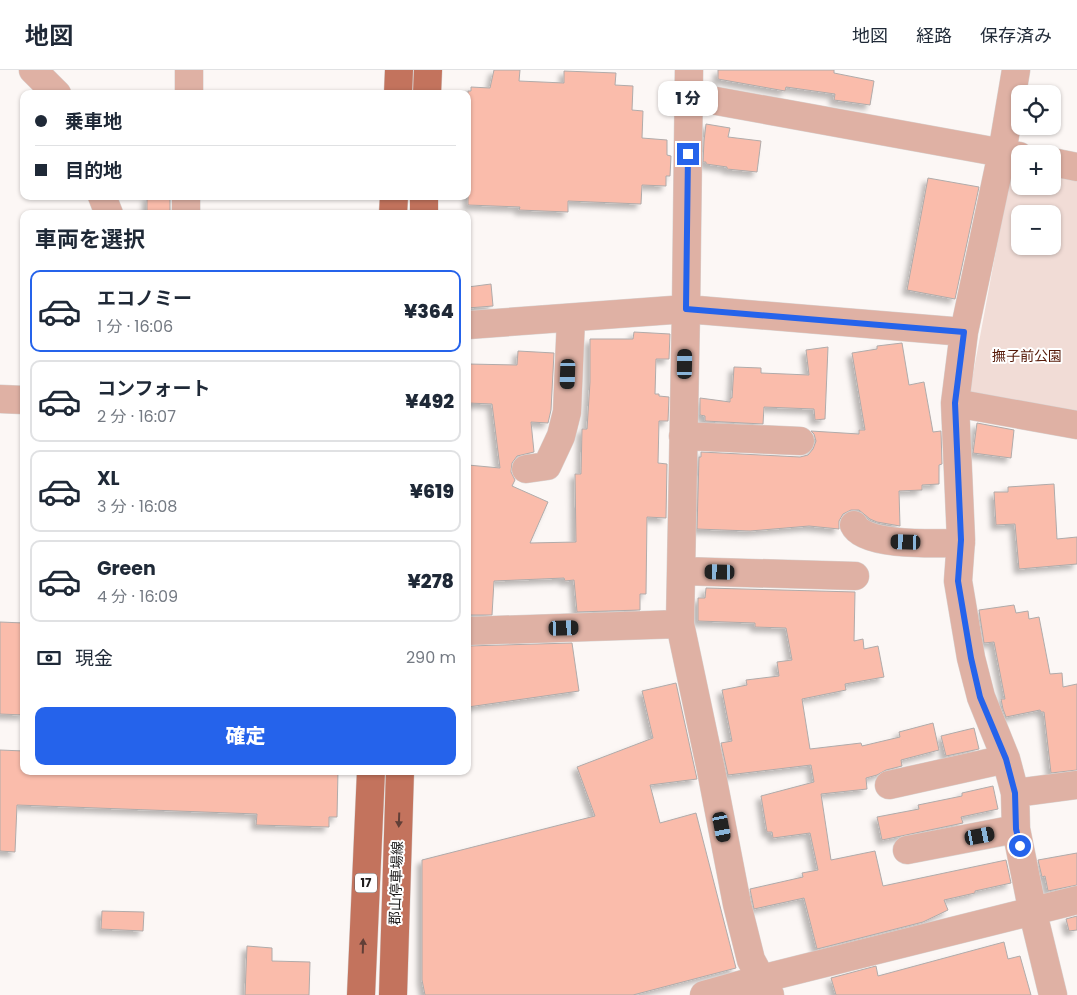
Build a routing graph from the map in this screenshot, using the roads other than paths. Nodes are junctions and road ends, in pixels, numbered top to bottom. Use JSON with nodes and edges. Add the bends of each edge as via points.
{"nodes":[{"id":1,"x":33,"y":70,"type":"edge"},
{"id":2,"x":189,"y":70,"type":"edge"},
{"id":3,"x":399,"y":70,"type":"edge"},
{"id":4,"x":428,"y":70,"type":"edge"},
{"id":5,"x":1016,"y":70,"type":"edge"},
{"id":6,"x":689,"y":83,"type":"edge"},
{"id":7,"x":53,"y":90,"type":"edge"},
{"id":8,"x":189,"y":90,"type":"edge"},
{"id":9,"x":398,"y":90,"type":"edge"},
{"id":10,"x":427,"y":90,"type":"edge"},
{"id":11,"x":1012,"y":145,"type":"edge"},
{"id":12,"x":1011,"y":154,"type":"edge"},
{"id":13,"x":1061,"y":164,"type":"edge"},
{"id":14,"x":1077,"y":167,"type":"edge"},
{"id":15,"x":686,"y":309,"type":"junction"},
{"id":16,"x":571,"y":318,"type":"junction"},
{"id":17,"x":471,"y":325,"type":"edge"},
{"id":18,"x":964,"y":332,"type":"junction"},
{"id":19,"x":0,"y":399,"type":"edge"},
{"id":20,"x":20,"y":400,"type":"edge"},
{"id":21,"x":955,"y":403,"type":"junction"},
{"id":22,"x":1077,"y":425,"type":"edge"},
{"id":23,"x":684,"y":436,"type":"junction"},
{"id":24,"x":800,"y":441,"type":"dead end"},
{"id":25,"x":526,"y":469,"type":"dead end"},
{"id":26,"x":854,"y":525,"type":"dead end"},
{"id":27,"x":961,"y":544,"type":"junction"},
{"id":28,"x":681,"y":571,"type":"junction"},
{"id":29,"x":855,"y":576,"type":"dead end"},
{"id":30,"x":680,"y":624,"type":"junction"},
{"id":31,"x":471,"y":632,"type":"edge"},
{"id":32,"x":1006,"y":759,"type":"junction"},
{"id":33,"x":371,"y":775,"type":"edge"},
{"id":34,"x":400,"y":775,"type":"edge"},
{"id":35,"x":889,"y":785,"type":"dead end"},
{"id":36,"x":1077,"y":785,"type":"edge"},
{"id":37,"x":1015,"y":793,"type":"junction"},
{"id":38,"x":1016,"y":829,"type":"junction"},
{"id":39,"x":907,"y":850,"type":"dead end"},
{"id":40,"x":1077,"y":900,"type":"edge"},
{"id":41,"x":1033,"y":913,"type":"junction"},
{"id":42,"x":765,"y":987,"type":"edge"},
{"id":43,"x":361,"y":995,"type":"edge"},
{"id":44,"x":393,"y":995,"type":"edge"},
{"id":45,"x":704,"y":995,"type":"edge"},
{"id":46,"x":1053,"y":995,"type":"edge"}],
"edges":[{"from":1,"to":7,"type":"street"},
{"from":2,"to":8,"type":"street"},
{"from":3,"to":9,"type":"main road"},
{"from":4,"to":10,"type":"main road"},
{"from":5,"to":11,"type":"street"},
{"from":6,"to":12,"type":"street"},
{"from":6,"to":15,"type":"street"},
{"from":12,"to":18,"type":"street"},
{"from":13,"to":14,"type":"street"},
{"from":15,"to":16,"type":"street"},
{"from":15,"to":18,"type":"street"},
{"from":15,"to":23,"type":"street"},
{"from":16,"to":17,"type":"street"},
{"from":16,"to":25,"type":"street","via":[[565,423],[547,466]]},
{"from":18,"to":21,"type":"street"},
{"from":19,"to":20,"type":"street"},
{"from":21,"to":22,"type":"street"},
{"from":21,"to":27,"type":"street"},
{"from":23,"to":24,"type":"street"},
{"from":23,"to":28,"type":"street"},
{"from":26,"to":27,"type":"street","via":[[860,533],[887,542]]},
{"from":27,"to":32,"type":"street","via":[[958,581],[971,658],[980,697]]},
{"from":28,"to":29,"type":"street"},
{"from":28,"to":30,"type":"street"},
{"from":30,"to":31,"type":"street"},
{"from":30,"to":42,"type":"street","via":[[737,904],[751,960]]},
{"from":32,"to":35,"type":"street"},
{"from":32,"to":37,"type":"street"},
{"from":43,"to":33,"type":"main road","number":"17","one_way":true},
{"from":34,"to":44,"type":"main road","name":"郡山停車場線","number":"17","one_way":true},
{"from":36,"to":37,"type":"street"},
{"from":37,"to":38,"type":"street"},
{"from":38,"to":39,"type":"street"},
{"from":38,"to":41,"type":"street"},
{"from":40,"to":41,"type":"street"},
{"from":41,"to":42,"type":"street"},
{"from":41,"to":46,"type":"street"},
{"from":42,"to":45,"type":"street"}]}
